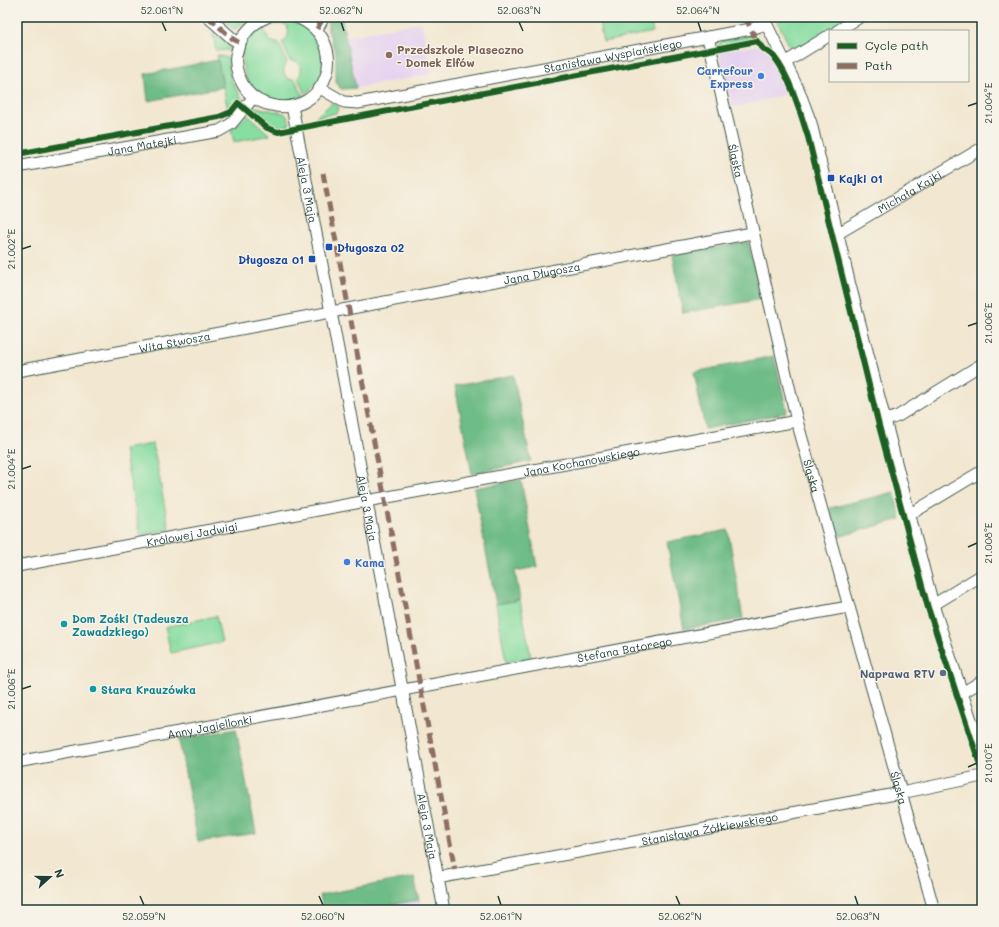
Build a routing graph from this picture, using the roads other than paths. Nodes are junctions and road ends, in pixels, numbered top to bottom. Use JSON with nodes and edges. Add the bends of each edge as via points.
{"nodes":[{"id":1,"x":208,"y":17,"type":"edge"},
{"id":2,"x":267,"y":17,"type":"edge"},
{"id":3,"x":296,"y":17,"type":"edge"},
{"id":4,"x":324,"y":17,"type":"edge"},
{"id":5,"x":860,"y":17,"type":"edge"},
{"id":6,"x":764,"y":21,"type":"edge"},
{"id":7,"x":317,"y":29,"type":"junction"},
{"id":8,"x":839,"y":30,"type":"edge"},
{"id":9,"x":829,"y":36,"type":"edge"},
{"id":10,"x":708,"y":37,"type":"junction"},
{"id":11,"x":240,"y":43,"type":"junction"},
{"id":12,"x":786,"y":62,"type":"junction"},
{"id":13,"x":320,"y":88,"type":"junction"},
{"id":14,"x":253,"y":98,"type":"junction"},
{"id":15,"x":292,"y":106,"type":"junction"},
{"id":16,"x":982,"y":148,"type":"edge"},
{"id":17,"x":17,"y":167,"type":"edge"},
{"id":18,"x":752,"y":233,"type":"junction"},
{"id":19,"x":837,"y":234,"type":"junction"},
{"id":20,"x":331,"y":311,"type":"junction"},
{"id":21,"x":982,"y":364,"type":"edge"},
{"id":22,"x":17,"y":372,"type":"edge"},
{"id":23,"x":796,"y":421,"type":"junction"},
{"id":24,"x":884,"y":422,"type":"junction"},
{"id":25,"x":982,"y":471,"type":"edge"},
{"id":26,"x":366,"y":501,"type":"junction"},
{"id":27,"x":909,"y":515,"type":"junction"},
{"id":28,"x":17,"y":566,"type":"edge"},
{"id":29,"x":982,"y":576,"type":"edge"},
{"id":30,"x":933,"y":605,"type":"junction"},
{"id":31,"x":848,"y":607,"type":"junction"},
{"id":32,"x":982,"y":682,"type":"edge"},
{"id":33,"x":402,"y":690,"type":"junction"},
{"id":34,"x":962,"y":693,"type":"junction"},
{"id":35,"x":982,"y":753,"type":"edge"},
{"id":36,"x":17,"y":762,"type":"edge"},
{"id":37,"x":982,"y":776,"type":"edge"},
{"id":38,"x":901,"y":793,"type":"junction"},
{"id":39,"x":437,"y":878,"type":"junction"},
{"id":40,"x":444,"y":910,"type":"edge"},
{"id":41,"x":934,"y":910,"type":"edge"}],
"edges":[{"from":1,"to":11,"type":"street"},
{"from":2,"to":11,"type":"street","via":[[258,20],[246,31]]},
{"from":3,"to":7,"type":"street"},
{"from":4,"to":7,"type":"street"},
{"from":5,"to":8,"type":"street"},
{"from":6,"to":10,"type":"street","name":"Stanisława Wyspiańskiego","via":[[751,29]]},
{"from":6,"to":12,"type":"street"},
{"from":7,"to":13,"type":"street","via":[[326,43],[329,62],[326,78]]},
{"from":9,"to":12,"type":"street"},
{"from":10,"to":13,"type":"street","name":"Stanisława Wyspiańskiego","via":[[358,103],[344,102]]},
{"from":10,"to":18,"type":"street","name":"Śląska"},
{"from":11,"to":14,"type":"street","via":[[236,57],[237,72]]},
{"from":12,"to":19,"type":"street","via":[[811,123]]},
{"from":13,"to":15,"type":"street","via":[[309,98]]},
{"from":14,"to":15,"type":"street","via":[[276,106]]},
{"from":14,"to":17,"type":"street","name":"Jana Matejki","via":[[231,124],[219,131]]},
{"from":15,"to":20,"type":"street","name":"Aleja 3 Maja"},
{"from":16,"to":19,"type":"street","name":"Michała Kajki"},
{"from":18,"to":20,"type":"street","name":"Jana Długosza"},
{"from":18,"to":23,"type":"street","name":"Śląska"},
{"from":19,"to":24,"type":"street"},
{"from":20,"to":22,"type":"street","name":"Wita Stwosza"},
{"from":20,"to":26,"type":"street","name":"Aleja 3 Maja"},
{"from":21,"to":24,"type":"street"},
{"from":23,"to":26,"type":"street","name":"Jana Kochanowskiego"},
{"from":23,"to":31,"type":"street","name":"Śląska"},
{"from":24,"to":27,"type":"street"},
{"from":25,"to":27,"type":"street"},
{"from":26,"to":28,"type":"street","name":"Królowej Jadwigi"},
{"from":26,"to":33,"type":"street","name":"Aleja 3 Maja"},
{"from":27,"to":30,"type":"street"},
{"from":29,"to":30,"type":"street"},
{"from":30,"to":34,"type":"street"},
{"from":31,"to":33,"type":"street","name":"Stefana Batorego"},
{"from":31,"to":38,"type":"street","name":"Śląska"},
{"from":32,"to":34,"type":"street"},
{"from":33,"to":36,"type":"street","name":"Anny Jagiellonki"},
{"from":33,"to":39,"type":"street","name":"Aleja 3 Maja"},
{"from":34,"to":35,"type":"street"},
{"from":37,"to":38,"type":"street","name":"Stanisława Żółkiewskiego"},
{"from":38,"to":39,"type":"street","name":"Stanisława Żółkiewskiego"},
{"from":38,"to":41,"type":"street","name":"Śląska"},
{"from":39,"to":40,"type":"street","name":"Aleja 3 Maja"}]}
